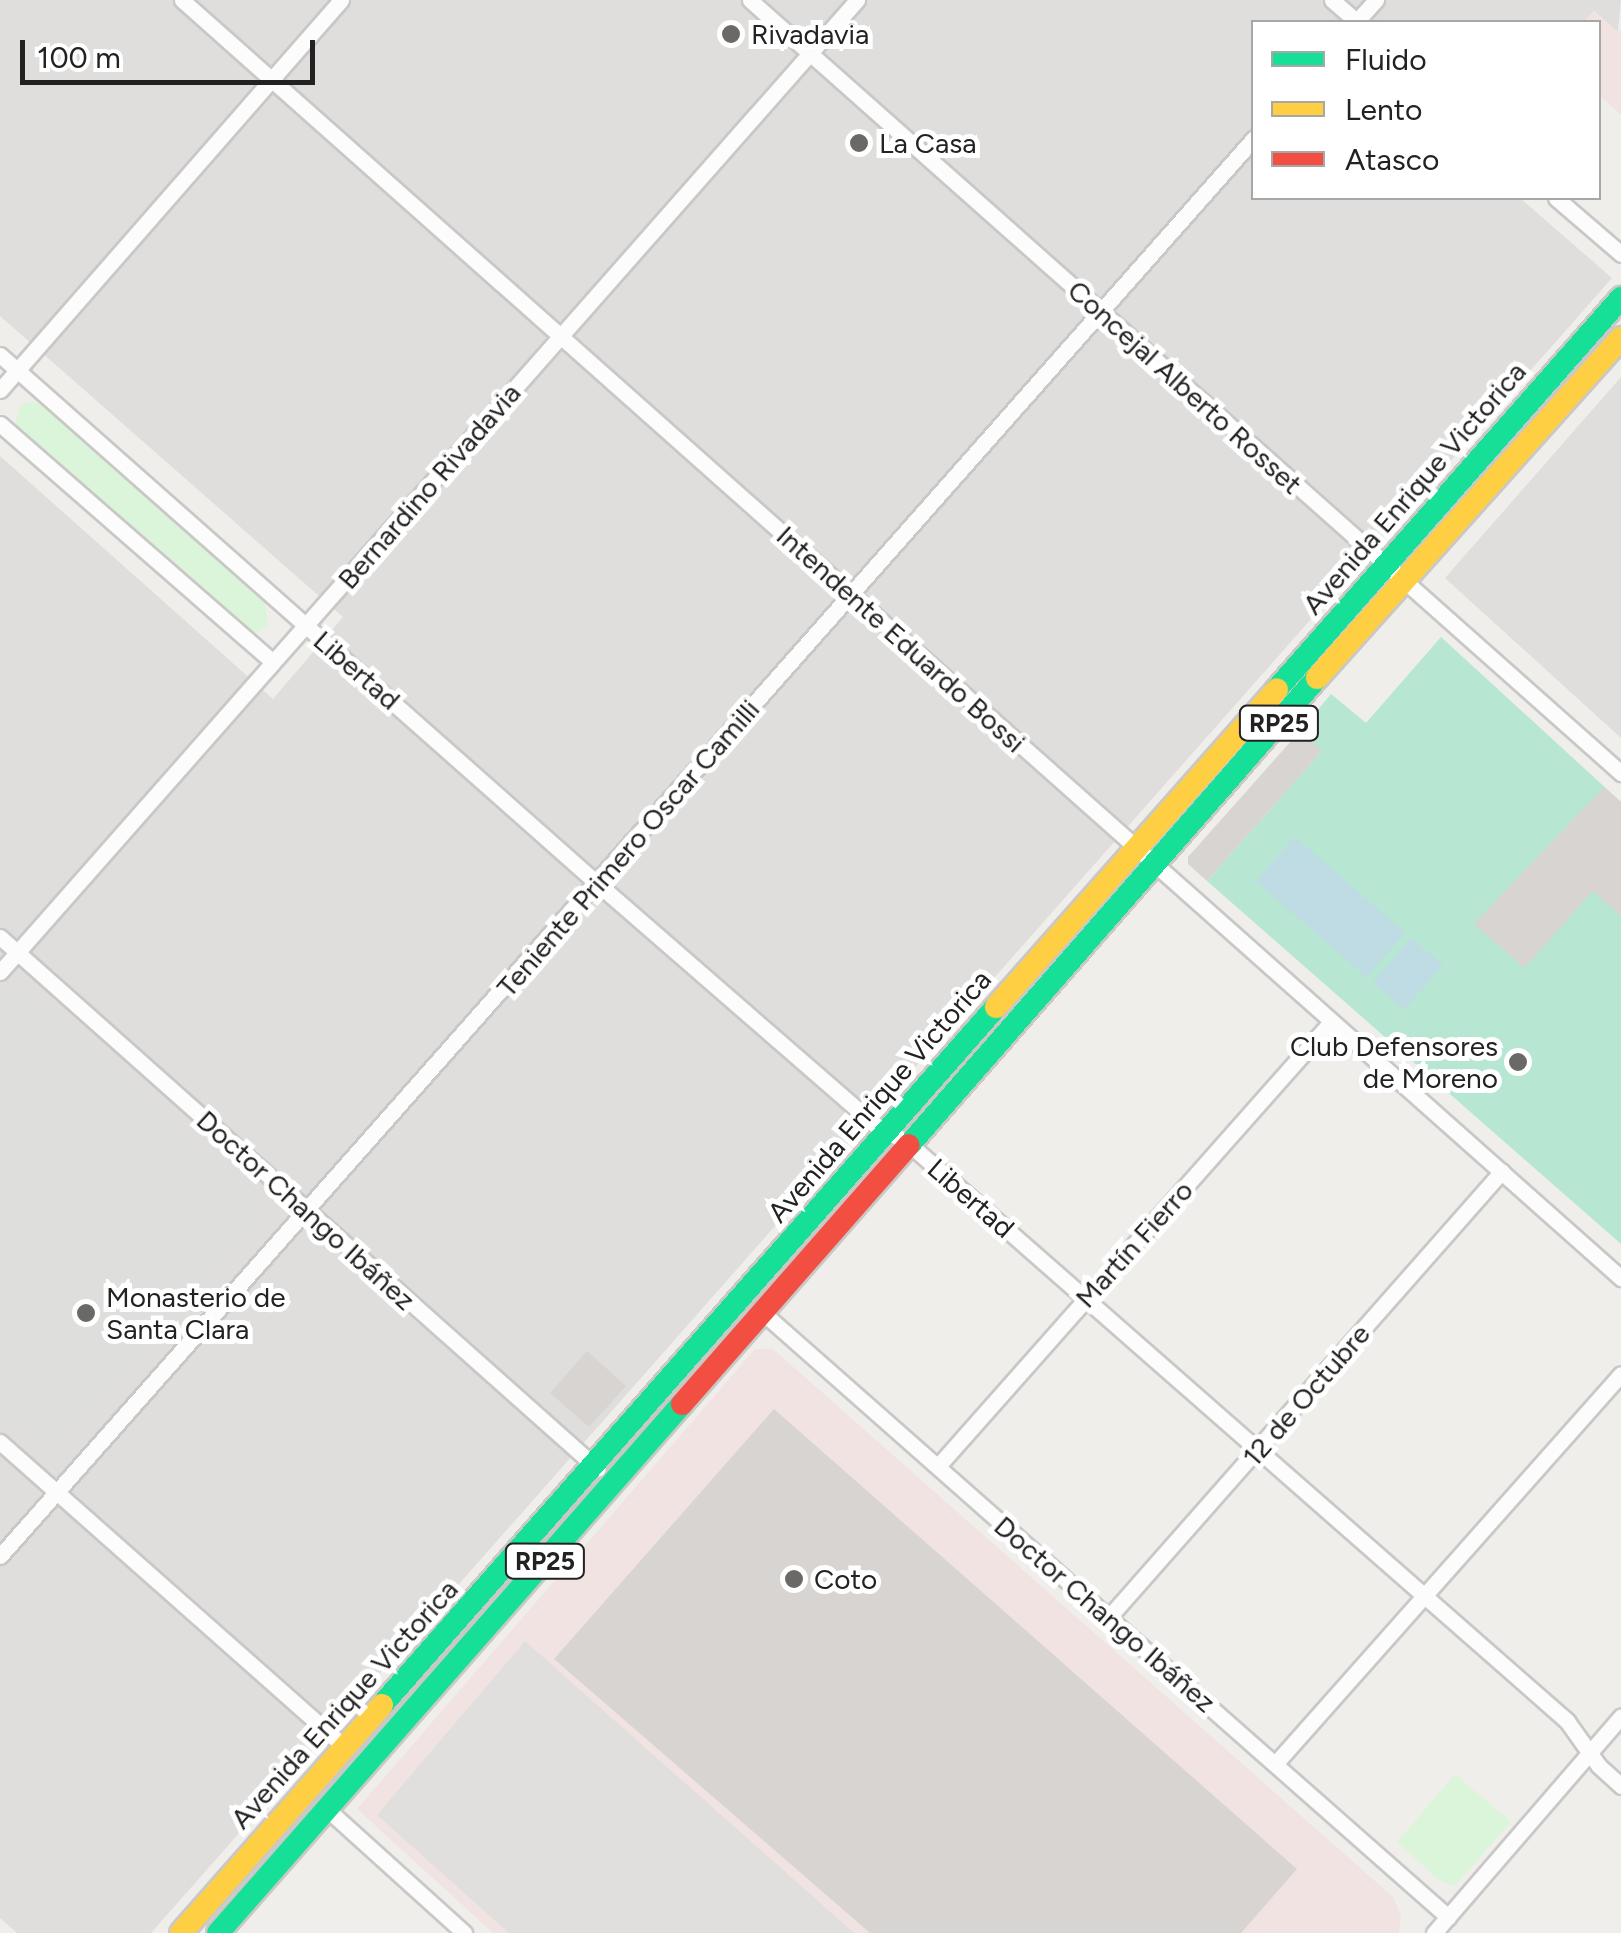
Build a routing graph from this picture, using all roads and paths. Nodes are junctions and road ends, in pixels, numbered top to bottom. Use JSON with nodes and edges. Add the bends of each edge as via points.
{"nodes":[{"id":1,"x":182,"y":0,"type":"edge"},
{"id":2,"x":341,"y":0,"type":"edge"},
{"id":3,"x":750,"y":0,"type":"edge"},
{"id":4,"x":857,"y":0,"type":"edge"},
{"id":5,"x":1332,"y":0,"type":"edge"},
{"id":6,"x":1376,"y":0,"type":"edge"},
{"id":7,"x":1355,"y":20,"type":"edge"},
{"id":8,"x":1359,"y":20,"type":"edge"},
{"id":9,"x":810,"y":53,"type":"junction"},
{"id":10,"x":271,"y":79,"type":"junction"},
{"id":11,"x":1251,"y":141,"type":"edge"},
{"id":12,"x":1558,"y":200,"type":"edge"},
{"id":13,"x":1621,"y":254,"type":"edge"},
{"id":14,"x":1621,"y":298,"type":"edge"},
{"id":15,"x":1101,"y":311,"type":"junction"},
{"id":16,"x":562,"y":336,"type":"junction"},
{"id":17,"x":1621,"y":338,"type":"edge"},
{"id":18,"x":0,"y":355,"type":"edge"},
{"id":19,"x":17,"y":370,"type":"junction"},
{"id":20,"x":0,"y":390,"type":"edge"},
{"id":21,"x":0,"y":424,"type":"edge"},
{"id":22,"x":1394,"y":573,"type":"junction"},
{"id":23,"x":852,"y":593,"type":"junction"},
{"id":24,"x":306,"y":625,"type":"junction"},
{"id":25,"x":273,"y":662,"type":"junction"},
{"id":26,"x":1621,"y":773,"type":"edge"},
{"id":27,"x":1145,"y":858,"type":"junction"},
{"id":28,"x":598,"y":884,"type":"junction"},
{"id":29,"x":0,"y":936,"type":"edge"},
{"id":30,"x":18,"y":952,"type":"junction"},
{"id":31,"x":0,"y":972,"type":"edge"},
{"id":32,"x":1331,"y":1022,"type":"junction"},
{"id":33,"x":898,"y":1137,"type":"junction"},
{"id":34,"x":1502,"y":1172,"type":"junction"},
{"id":35,"x":306,"y":1210,"type":"junction"},
{"id":36,"x":1621,"y":1278,"type":"edge"},
{"id":37,"x":1086,"y":1299,"type":"junction"},
{"id":38,"x":762,"y":1312,"type":"junction"},
{"id":39,"x":1621,"y":1374,"type":"edge"},
{"id":40,"x":0,"y":1442,"type":"edge"},
{"id":41,"x":1257,"y":1450,"type":"junction"},
{"id":42,"x":938,"y":1466,"type":"junction"},
{"id":43,"x":604,"y":1475,"type":"junction"},
{"id":44,"x":56,"y":1492,"type":"junction"},
{"id":45,"x":0,"y":1556,"type":"edge"},
{"id":46,"x":1426,"y":1598,"type":"junction"},
{"id":47,"x":1109,"y":1617,"type":"junction"},
{"id":48,"x":1621,"y":1716,"type":"edge"},
{"id":49,"x":345,"y":1747,"type":"junction"},
{"id":50,"x":1589,"y":1752,"type":"junction"},
{"id":51,"x":1275,"y":1764,"type":"junction"},
{"id":52,"x":1621,"y":1786,"type":"edge"},
{"id":53,"x":326,"y":1809,"type":"junction"},
{"id":54,"x":1448,"y":1916,"type":"junction"},
{"id":55,"x":181,"y":1933,"type":"edge"},
{"id":56,"x":218,"y":1933,"type":"edge"},
{"id":57,"x":464,"y":1933,"type":"edge"},
{"id":58,"x":1434,"y":1933,"type":"edge"}],
"edges":[{"from":1,"to":10,"type":"street","name":"Intendente Eduardo Bossi"},
{"from":2,"to":10,"type":"street"},
{"from":3,"to":9,"type":"street","name":"Concejal Alberto Rosset"},
{"from":4,"to":9,"type":"street","name":"Bernardino Rivadavia"},
{"from":5,"to":7,"type":"street"},
{"from":6,"to":8,"type":"street"},
{"from":9,"to":15,"type":"street","name":"Concejal Alberto Rosset"},
{"from":9,"to":16,"type":"street","name":"Bernardino Rivadavia"},
{"from":10,"to":16,"type":"street","name":"Intendente Eduardo Bossi"},
{"from":10,"to":19,"type":"street"},
{"from":11,"to":15,"type":"street","name":"Teniente Primero Oscar Camilli"},
{"from":12,"to":13,"type":"street"},
{"from":14,"to":22,"type":"main road","name":"Avenida Enrique Victorica","number":"RP25"},
{"from":15,"to":22,"type":"street","name":"Concejal Alberto Rosset"},
{"from":15,"to":23,"type":"street","name":"Teniente Primero Oscar Camilli"},
{"from":16,"to":23,"type":"street","name":"Intendente Eduardo Bossi"},
{"from":16,"to":24,"type":"street","name":"Bernardino Rivadavia"},
{"from":17,"to":22,"type":"main road","name":"Avenida Enrique Victorica","number":"RP25"},
{"from":18,"to":19,"type":"street","name":"Libertad"},
{"from":19,"to":20,"type":"street"},
{"from":19,"to":24,"type":"street","name":"Libertad"},
{"from":21,"to":25,"type":"street"},
{"from":22,"to":26,"type":"street","name":"Concejal Alberto Rosset"},
{"from":22,"to":27,"type":"main road","name":"Avenida Enrique Victorica","number":"RP25"},
{"from":23,"to":27,"type":"street","name":"Intendente Eduardo Bossi"},
{"from":23,"to":28,"type":"street","name":"Teniente Primero Oscar Camilli"},
{"from":24,"to":25,"type":"street","name":"Bernardino Rivadavia"},
{"from":24,"to":28,"type":"street","name":"Libertad"},
{"from":25,"to":30,"type":"street","name":"Bernardino Rivadavia"},
{"from":27,"to":32,"type":"street","name":"Intendente Eduardo Bossi"},
{"from":27,"to":33,"type":"main road","name":"Avenida Enrique Victorica","number":"RP25"},
{"from":28,"to":33,"type":"street","name":"Libertad"},
{"from":28,"to":35,"type":"street","name":"Teniente Primero Oscar Camilli"},
{"from":29,"to":30,"type":"street","name":"Doctor Chango Ibáñez"},
{"from":30,"to":31,"type":"street","name":"Bernardino Rivadavia"},
{"from":30,"to":35,"type":"street","name":"Doctor Chango Ibáñez"},
{"from":32,"to":34,"type":"street","name":"Intendente Eduardo Bossi"},
{"from":32,"to":37,"type":"street","name":"Martín Fierro"},
{"from":33,"to":37,"type":"street","name":"Libertad"},
{"from":33,"to":38,"type":"main road","name":"Avenida Enrique Victorica","number":"RP25"},
{"from":33,"to":43,"type":"main road","name":"Avenida Enrique Victorica","number":"RP25"},
{"from":34,"to":36,"type":"street","name":"Intendente Eduardo Bossi"},
{"from":34,"to":41,"type":"street","name":"12 de Octubre"},
{"from":35,"to":43,"type":"street","name":"Doctor Chango Ibáñez"},
{"from":35,"to":44,"type":"street","name":"Teniente Primero Oscar Camilli"},
{"from":37,"to":41,"type":"street","name":"Libertad"},
{"from":37,"to":42,"type":"street","name":"Martín Fierro"},
{"from":38,"to":42,"type":"street","name":"Doctor Chango Ibáñez"},
{"from":38,"to":43,"type":"main road","name":"Avenida Enrique Victorica","number":"RP25"},
{"from":39,"to":46,"type":"street"},
{"from":40,"to":44,"type":"street"},
{"from":41,"to":46,"type":"street","name":"Libertad"},
{"from":41,"to":47,"type":"street","name":"12 de Octubre"},
{"from":42,"to":47,"type":"street","name":"Doctor Chango Ibáñez"},
{"from":43,"to":49,"type":"main road","name":"Avenida Enrique Victorica","number":"RP25"},
{"from":43,"to":53,"type":"main road","name":"Avenida Enrique Victorica","number":"RP25"},
{"from":44,"to":45,"type":"street","name":"Teniente Primero Oscar Camilli"},
{"from":44,"to":49,"type":"street"},
{"from":46,"to":50,"type":"street","name":"Libertad","via":[[1567,1721]]},
{"from":46,"to":51,"type":"street"},
{"from":47,"to":51,"type":"street","name":"Doctor Chango Ibáñez"},
{"from":48,"to":50,"type":"street"},
{"from":49,"to":55,"type":"main road","name":"Avenida Enrique Victorica","number":"RP25"},
{"from":50,"to":52,"type":"street","name":"Libertad"},
{"from":50,"to":54,"type":"street"},
{"from":51,"to":54,"type":"street","name":"Doctor Chango Ibáñez"},
{"from":53,"to":56,"type":"main road","name":"Avenida Enrique Victorica","number":"RP25"},
{"from":53,"to":57,"type":"street"},
{"from":54,"to":58,"type":"street"}]}
